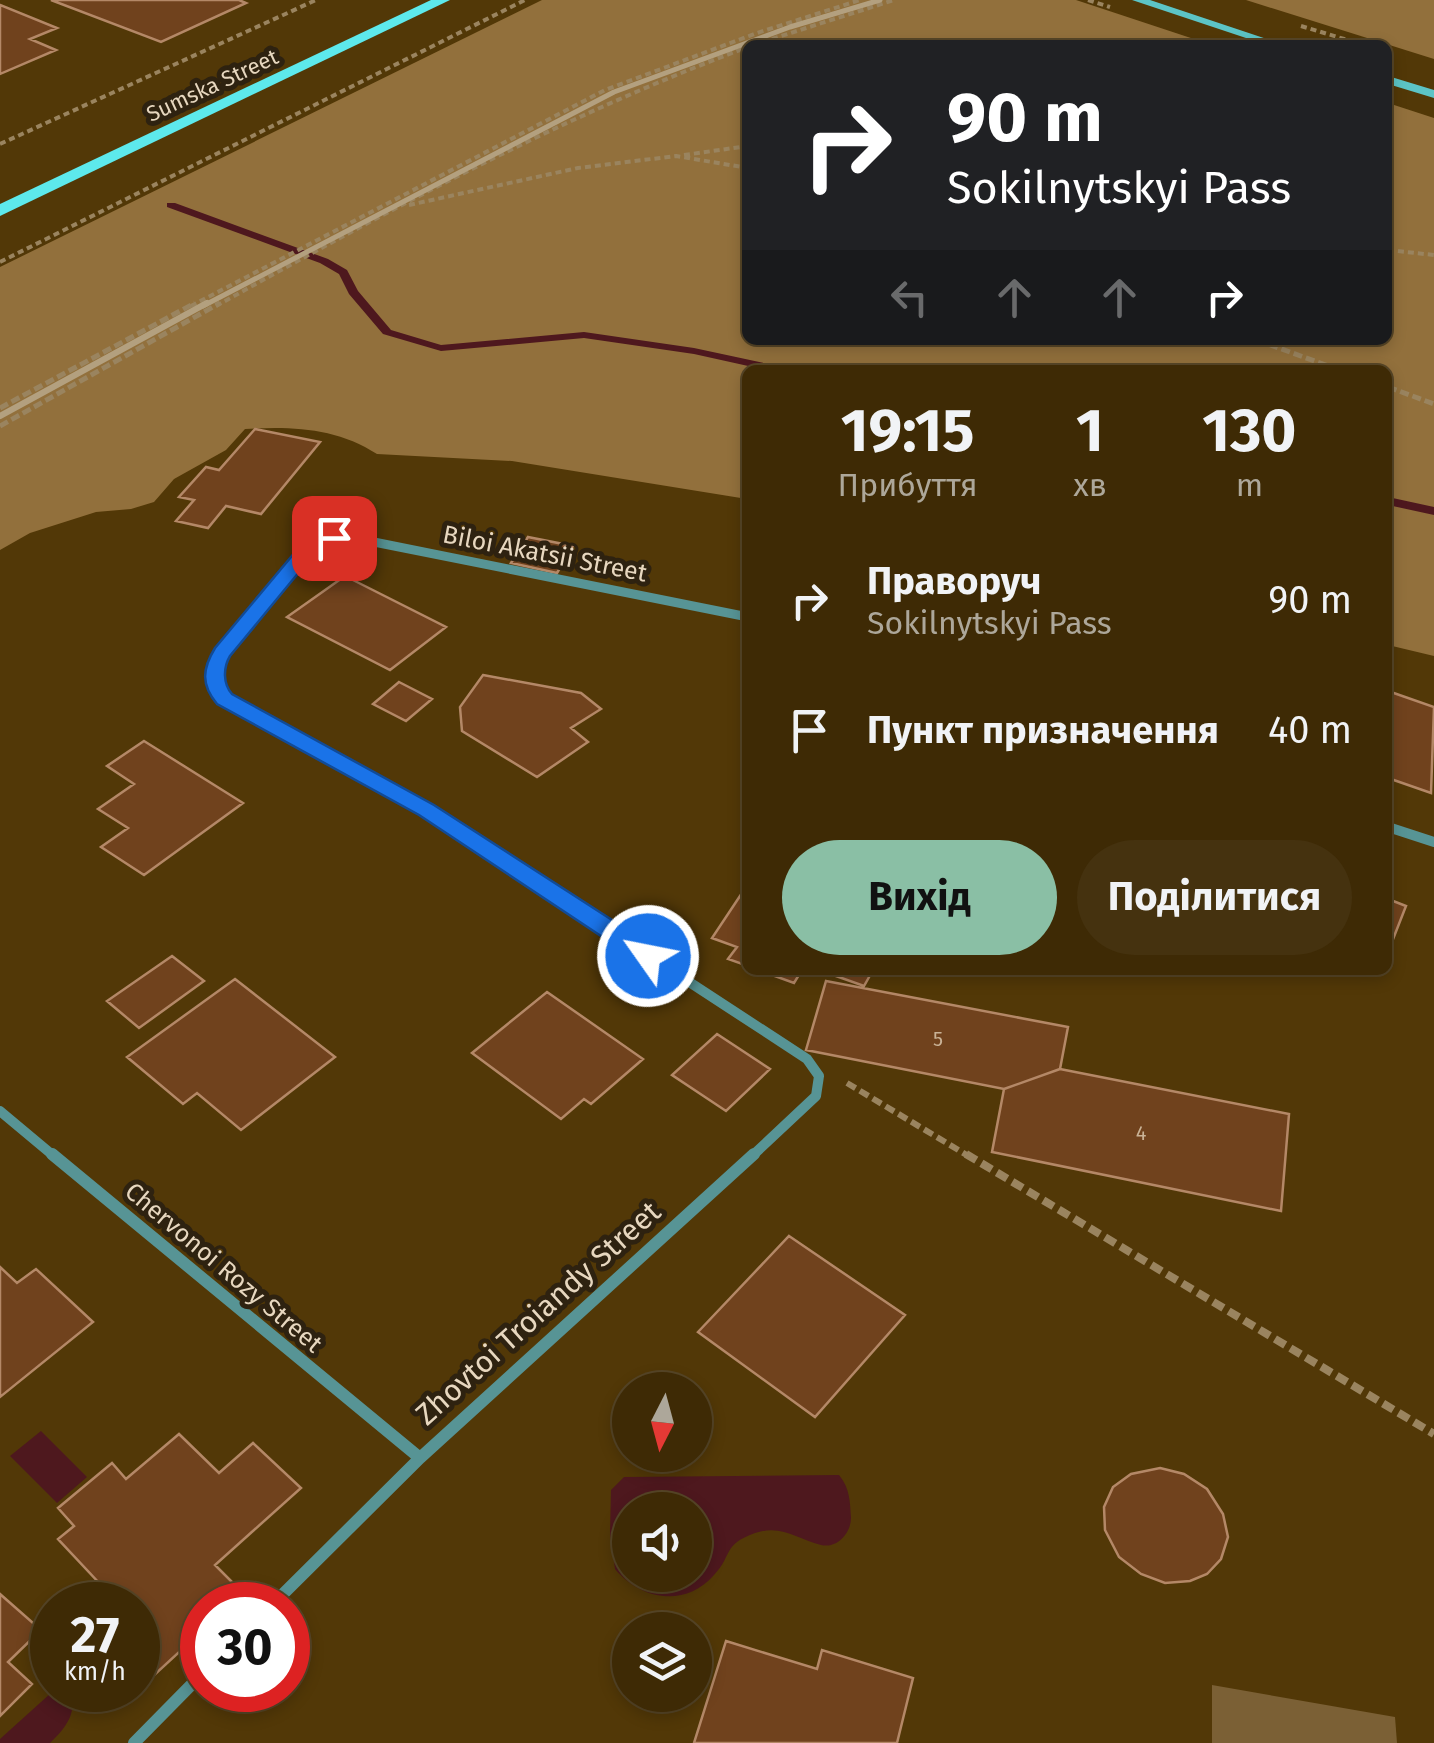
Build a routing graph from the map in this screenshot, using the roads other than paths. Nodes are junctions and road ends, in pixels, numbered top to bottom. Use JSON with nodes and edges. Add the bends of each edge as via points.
{"nodes":[{"id":1,"x":443,"y":0,"type":"edge"},
{"id":2,"x":1138,"y":0,"type":"edge"},
{"id":3,"x":1263,"y":40,"type":"edge"},
{"id":4,"x":1392,"y":81,"type":"edge"},
{"id":5,"x":1434,"y":94,"type":"edge"},
{"id":6,"x":0,"y":211,"type":"edge"},
{"id":7,"x":742,"y":616,"type":"edge"},
{"id":8,"x":1392,"y":828,"type":"edge"},
{"id":9,"x":1434,"y":842,"type":"edge"},
{"id":10,"x":807,"y":1059,"type":"joint"},
{"id":11,"x":0,"y":1111,"type":"edge"},
{"id":12,"x":420,"y":1458,"type":"junction"},
{"id":13,"x":295,"y":1582,"type":"edge"},
{"id":14,"x":180,"y":1696,"type":"edge"},
{"id":15,"x":134,"y":1743,"type":"edge"}],
"edges":[{"from":1,"to":6,"type":"main road","name":"Sumska Street"},
{"from":2,"to":3,"type":"main road"},
{"from":4,"to":5,"type":"main road"},
{"from":7,"to":10,"type":"street","name":"Biloi Akatsii Street","via":[[364,538],[334,538],[308,550],[222,652],[213,677],[225,699],[426,810]]},
{"from":8,"to":9,"type":"street"},
{"from":10,"to":12,"type":"street","name":"Zhovtoi Troiandy Street","via":[[819,1076],[810,1104]]},
{"from":11,"to":12,"type":"street","name":"Chervonoi Rozy Street"},
{"from":12,"to":13,"type":"street","name":"Zhovtoi Troiandy Street"},
{"from":14,"to":15,"type":"street"}]}
